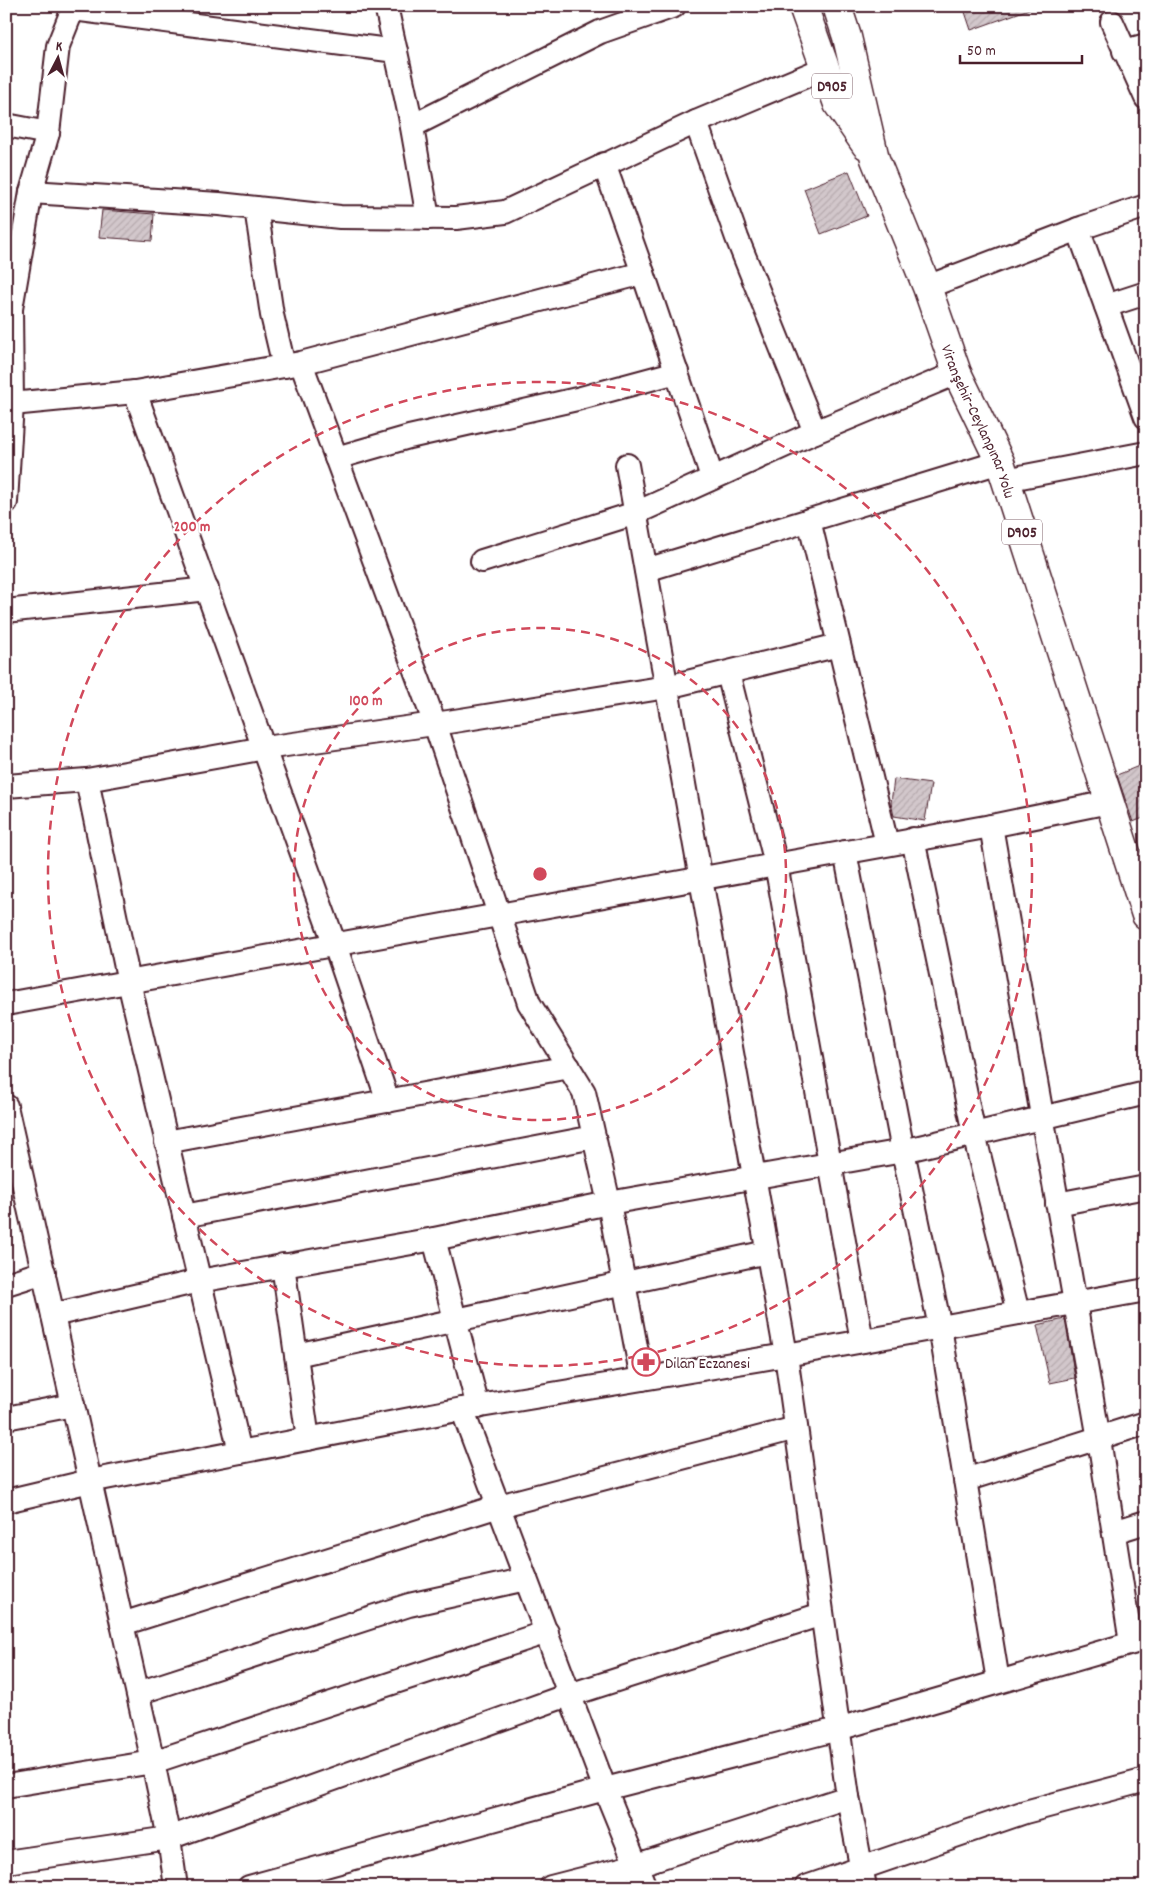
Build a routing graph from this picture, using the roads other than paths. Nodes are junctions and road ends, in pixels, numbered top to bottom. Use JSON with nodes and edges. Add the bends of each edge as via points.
{"nodes":[{"id":1,"x":386,"y":6,"type":"edge"},
{"id":2,"x":674,"y":6,"type":"edge"},
{"id":3,"x":803,"y":6,"type":"edge"},
{"id":4,"x":836,"y":6,"type":"edge"},
{"id":5,"x":74,"y":8,"type":"edge"},
{"id":6,"x":1112,"y":22,"type":"dead end"},
{"id":7,"x":1135,"y":48,"type":"edge"},
{"id":8,"x":396,"y":51,"type":"junction"},
{"id":9,"x":825,"y":68,"type":"junction"},
{"id":10,"x":1146,"y":98,"type":"edge"},
{"id":11,"x":696,"y":122,"type":"junction"},
{"id":12,"x":6,"y":125,"type":"edge"},
{"id":13,"x":412,"y":126,"type":"junction"},
{"id":14,"x":48,"y":134,"type":"junction"},
{"id":15,"x":875,"y":159,"type":"junction"},
{"id":16,"x":604,"y":164,"type":"junction"},
{"id":17,"x":32,"y":192,"type":"junction"},
{"id":18,"x":1146,"y":206,"type":"edge"},
{"id":19,"x":256,"y":208,"type":"junction"},
{"id":20,"x":428,"y":218,"type":"junction"},
{"id":21,"x":1078,"y":229,"type":"junction"},
{"id":22,"x":643,"y":273,"type":"junction"},
{"id":23,"x":927,"y":287,"type":"junction"},
{"id":24,"x":1146,"y":293,"type":"edge"},
{"id":25,"x":1106,"y":306,"type":"junction"},
{"id":26,"x":292,"y":364,"type":"junction"},
{"id":27,"x":677,"y":372,"type":"junction"},
{"id":28,"x":957,"y":373,"type":"junction"},
{"id":29,"x":1140,"y":385,"type":"edge"},
{"id":30,"x":135,"y":392,"type":"junction"},
{"id":31,"x":12,"y":404,"type":"junction"},
{"id":32,"x":1146,"y":417,"type":"edge"},
{"id":33,"x":8,"y":429,"type":"edge"},
{"id":34,"x":815,"y":432,"type":"junction"},
{"id":35,"x":1146,"y":453,"type":"edge"},
{"id":36,"x":336,"y":458,"type":"junction"},
{"id":37,"x":627,"y":465,"type":"dead end"},
{"id":38,"x":1003,"y":471,"type":"junction"},
{"id":39,"x":712,"y":477,"type":"junction"},
{"id":40,"x":6,"y":502,"type":"edge"},
{"id":41,"x":636,"y":512,"type":"junction"},
{"id":42,"x":809,"y":520,"type":"junction"},
{"id":43,"x":482,"y":561,"type":"dead end"},
{"id":44,"x":646,"y":570,"type":"junction"},
{"id":45,"x":207,"y":589,"type":"junction"},
{"id":46,"x":6,"y":611,"type":"edge"},
{"id":47,"x":839,"y":645,"type":"junction"},
{"id":48,"x":728,"y":673,"type":"junction"},
{"id":49,"x":667,"y":687,"type":"junction"},
{"id":50,"x":435,"y":724,"type":"junction"},
{"id":51,"x":265,"y":748,"type":"junction"},
{"id":52,"x":86,"y":780,"type":"junction"},
{"id":53,"x":6,"y":786,"type":"edge"},
{"id":54,"x":1109,"y":802,"type":"junction"},
{"id":55,"x":990,"y":826,"type":"junction"},
{"id":56,"x":913,"y":839,"type":"junction"},
{"id":57,"x":887,"y":844,"type":"junction"},
{"id":58,"x":845,"y":852,"type":"junction"},
{"id":59,"x":776,"y":864,"type":"junction"},
{"id":60,"x":701,"y":879,"type":"junction"},
{"id":61,"x":499,"y":915,"type":"junction"},
{"id":62,"x":1146,"y":915,"type":"edge"},
{"id":63,"x":335,"y":945,"type":"junction"},
{"id":64,"x":128,"y":982,"type":"junction"},
{"id":65,"x":6,"y":1004,"type":"edge"},
{"id":66,"x":569,"y":1067,"type":"junction"},
{"id":67,"x":1146,"y":1093,"type":"edge"},
{"id":68,"x":388,"y":1101,"type":"junction"},
{"id":69,"x":6,"y":1106,"type":"edge"},
{"id":70,"x":1042,"y":1118,"type":"junction"},
{"id":71,"x":974,"y":1134,"type":"junction"},
{"id":72,"x":594,"y":1137,"type":"junction"},
{"id":73,"x":166,"y":1142,"type":"junction"},
{"id":74,"x":903,"y":1151,"type":"junction"},
{"id":75,"x":830,"y":1165,"type":"junction"},
{"id":76,"x":754,"y":1177,"type":"junction"},
{"id":77,"x":1146,"y":1187,"type":"edge"},
{"id":78,"x":609,"y":1203,"type":"junction"},
{"id":79,"x":1057,"y":1204,"type":"junction"},
{"id":80,"x":184,"y":1216,"type":"junction"},
{"id":81,"x":434,"y":1239,"type":"junction"},
{"id":82,"x":767,"y":1252,"type":"junction"},
{"id":83,"x":282,"y":1265,"type":"junction"},
{"id":84,"x":44,"y":1272,"type":"junction"},
{"id":85,"x":199,"y":1281,"type":"junction"},
{"id":86,"x":624,"y":1283,"type":"junction"},
{"id":87,"x":6,"y":1284,"type":"edge"},
{"id":88,"x":1146,"y":1290,"type":"edge"},
{"id":89,"x":1074,"y":1303,"type":"junction"},
{"id":90,"x":1018,"y":1313,"type":"junction"},
{"id":91,"x":53,"y":1315,"type":"junction"},
{"id":92,"x":455,"y":1319,"type":"junction"},
{"id":93,"x":940,"y":1327,"type":"junction"},
{"id":94,"x":862,"y":1341,"type":"junction"},
{"id":95,"x":786,"y":1355,"type":"junction"},
{"id":96,"x":296,"y":1356,"type":"junction"},
{"id":97,"x":642,"y":1379,"type":"junction"},
{"id":98,"x":73,"y":1405,"type":"junction"},
{"id":99,"x":470,"y":1408,"type":"junction"},
{"id":100,"x":6,"y":1418,"type":"edge"},
{"id":101,"x":1146,"y":1423,"type":"edge"},
{"id":102,"x":796,"y":1428,"type":"junction"},
{"id":103,"x":308,"y":1439,"type":"junction"},
{"id":104,"x":1099,"y":1439,"type":"junction"},
{"id":105,"x":240,"y":1452,"type":"junction"},
{"id":106,"x":965,"y":1480,"type":"junction"},
{"id":107,"x":90,"y":1481,"type":"junction"},
{"id":108,"x":6,"y":1501,"type":"edge"},
{"id":109,"x":499,"y":1506,"type":"junction"},
{"id":110,"x":1146,"y":1522,"type":"edge"},
{"id":111,"x":1114,"y":1532,"type":"junction"},
{"id":112,"x":526,"y":1578,"type":"junction"},
{"id":113,"x":822,"y":1614,"type":"junction"},
{"id":114,"x":122,"y":1624,"type":"junction"},
{"id":115,"x":547,"y":1632,"type":"junction"},
{"id":116,"x":1139,"y":1641,"type":"edge"},
{"id":117,"x":998,"y":1681,"type":"junction"},
{"id":118,"x":138,"y":1693,"type":"junction"},
{"id":119,"x":570,"y":1695,"type":"junction"},
{"id":120,"x":838,"y":1729,"type":"junction"},
{"id":121,"x":153,"y":1762,"type":"junction"},
{"id":122,"x":1146,"y":1780,"type":"edge"},
{"id":123,"x":6,"y":1786,"type":"edge"},
{"id":124,"x":605,"y":1789,"type":"junction"},
{"id":125,"x":848,"y":1797,"type":"junction"},
{"id":126,"x":169,"y":1838,"type":"junction"},
{"id":127,"x":6,"y":1862,"type":"edge"},
{"id":128,"x":637,"y":1865,"type":"junction"},
{"id":129,"x":863,"y":1878,"type":"edge"},
{"id":130,"x":176,"y":1887,"type":"edge"},
{"id":131,"x":249,"y":1887,"type":"edge"},
{"id":132,"x":551,"y":1887,"type":"edge"},
{"id":133,"x":645,"y":1887,"type":"edge"},
{"id":134,"x":806,"y":1887,"type":"edge"}],
"edges":[{"from":1,"to":8,"type":"street"},
{"from":2,"to":13,"type":"street","via":[[600,32]]},
{"from":3,"to":9,"type":"main road","name":"Viranşehir-Ceylanpınar Yolu","number":"D905"},
{"from":4,"to":15,"type":"main road","name":"Viranşehir-Ceylanpınar Yolu","number":"D905","via":[[847,37]]},
{"from":5,"to":8,"type":"street"},
{"from":5,"to":14,"type":"street","via":[[58,46]]},
{"from":6,"to":7,"type":"street"},
{"from":7,"to":10,"type":"street"},
{"from":8,"to":13,"type":"street"},
{"from":9,"to":11,"type":"street"},
{"from":9,"to":15,"type":"main road","name":"Viranşehir-Ceylanpınar Yolu","number":"D905","via":[[838,104]]},
{"from":11,"to":16,"type":"street"},
{"from":11,"to":34,"type":"street","via":[[737,238]]},
{"from":12,"to":14,"type":"street"},
{"from":13,"to":20,"type":"street"},
{"from":14,"to":17,"type":"street"},
{"from":15,"to":23,"type":"main road","name":"Viranşehir-Ceylanpınar Yolu","number":"D905"},
{"from":16,"to":20,"type":"street","via":[[505,212]]},
{"from":16,"to":22,"type":"street"},
{"from":17,"to":19,"type":"street"},
{"from":17,"to":31,"type":"street","via":[[12,309]]},
{"from":18,"to":21,"type":"street"},
{"from":19,"to":20,"type":"street","via":[[340,217]]},
{"from":19,"to":26,"type":"street","via":[[272,315]]},
{"from":21,"to":23,"type":"street"},
{"from":21,"to":25,"type":"street"},
{"from":22,"to":26,"type":"street"},
{"from":22,"to":27,"type":"street"},
{"from":23,"to":28,"type":"main road","name":"Viranşehir-Ceylanpınar Yolu","number":"D905"},
{"from":24,"to":25,"type":"street"},
{"from":25,"to":29,"type":"street"},
{"from":26,"to":30,"type":"street"},
{"from":26,"to":36,"type":"street"},
{"from":27,"to":36,"type":"street"},
{"from":27,"to":39,"type":"street"},
{"from":28,"to":34,"type":"street"},
{"from":28,"to":38,"type":"main road","name":"Viranşehir-Ceylanpınar Yolu","number":"D905"},
{"from":29,"to":32,"type":"street"},
{"from":30,"to":31,"type":"street"},
{"from":30,"to":45,"type":"street"},
{"from":31,"to":33,"type":"street"},
{"from":33,"to":40,"type":"street"},
{"from":34,"to":39,"type":"street"},
{"from":35,"to":38,"type":"street"},
{"from":36,"to":50,"type":"street"},
{"from":37,"to":41,"type":"street"},
{"from":38,"to":42,"type":"street"},
{"from":38,"to":54,"type":"main road","name":"Viranşehir-Ceylanpınar Yolu","number":"D905"},
{"from":39,"to":41,"type":"street"},
{"from":41,"to":43,"type":"street"},
{"from":41,"to":44,"type":"street"},
{"from":42,"to":44,"type":"street"},
{"from":42,"to":47,"type":"street"},
{"from":44,"to":49,"type":"street"},
{"from":45,"to":46,"type":"street"},
{"from":45,"to":51,"type":"street"},
{"from":47,"to":48,"type":"street"},
{"from":47,"to":57,"type":"street"},
{"from":48,"to":49,"type":"street"},
{"from":48,"to":59,"type":"street"},
{"from":49,"to":50,"type":"street"},
{"from":49,"to":60,"type":"street"},
{"from":50,"to":51,"type":"street"},
{"from":50,"to":61,"type":"street"},
{"from":51,"to":52,"type":"street"},
{"from":51,"to":63,"type":"street"},
{"from":52,"to":53,"type":"street"},
{"from":52,"to":64,"type":"street"},
{"from":54,"to":55,"type":"street"},
{"from":54,"to":62,"type":"main road","name":"Viranşehir-Ceylanpınar Yolu","number":"D905"},
{"from":55,"to":56,"type":"street"},
{"from":55,"to":70,"type":"street"},
{"from":56,"to":57,"type":"street"},
{"from":56,"to":71,"type":"street"},
{"from":57,"to":58,"type":"street"},
{"from":58,"to":59,"type":"street"},
{"from":58,"to":74,"type":"street"},
{"from":59,"to":60,"type":"street"},
{"from":59,"to":75,"type":"street"},
{"from":60,"to":61,"type":"street"},
{"from":60,"to":76,"type":"street"},
{"from":61,"to":63,"type":"street"},
{"from":61,"to":66,"type":"street","via":[[529,1003]]},
{"from":63,"to":64,"type":"street"},
{"from":63,"to":68,"type":"street"},
{"from":64,"to":65,"type":"street"},
{"from":64,"to":73,"type":"street"},
{"from":66,"to":68,"type":"street"},
{"from":66,"to":72,"type":"street","via":[[584,1092]]},
{"from":67,"to":70,"type":"street"},
{"from":68,"to":73,"type":"street"},
{"from":69,"to":84,"type":"street"},
{"from":70,"to":71,"type":"street"},
{"from":70,"to":79,"type":"street"},
{"from":71,"to":74,"type":"street"},
{"from":71,"to":90,"type":"street"},
{"from":72,"to":78,"type":"street"},
{"from":72,"to":80,"type":"street"},
{"from":73,"to":80,"type":"street"},
{"from":74,"to":75,"type":"street"},
{"from":74,"to":93,"type":"street"},
{"from":75,"to":76,"type":"street"},
{"from":75,"to":94,"type":"street"},
{"from":76,"to":78,"type":"street"},
{"from":76,"to":82,"type":"street"},
{"from":77,"to":79,"type":"street"},
{"from":78,"to":81,"type":"street"},
{"from":78,"to":86,"type":"street"},
{"from":79,"to":89,"type":"street"},
{"from":80,"to":85,"type":"street"},
{"from":81,"to":83,"type":"street"},
{"from":81,"to":92,"type":"street"},
{"from":82,"to":86,"type":"street"},
{"from":82,"to":95,"type":"street"},
{"from":83,"to":85,"type":"street"},
{"from":83,"to":96,"type":"street"},
{"from":84,"to":87,"type":"street"},
{"from":84,"to":91,"type":"street"},
{"from":85,"to":91,"type":"street"},
{"from":85,"to":105,"type":"street"},
{"from":86,"to":92,"type":"street"},
{"from":86,"to":97,"type":"street"},
{"from":88,"to":89,"type":"street"},
{"from":89,"to":90,"type":"street"},
{"from":89,"to":104,"type":"street"},
{"from":90,"to":93,"type":"street"},
{"from":91,"to":98,"type":"street"},
{"from":92,"to":96,"type":"street"},
{"from":92,"to":99,"type":"street"},
{"from":93,"to":94,"type":"street"},
{"from":93,"to":106,"type":"street"},
{"from":94,"to":95,"type":"street"},
{"from":95,"to":97,"type":"street"},
{"from":95,"to":102,"type":"street"},
{"from":96,"to":103,"type":"street"},
{"from":97,"to":99,"type":"street"},
{"from":98,"to":100,"type":"street"},
{"from":98,"to":107,"type":"street"},
{"from":99,"to":103,"type":"street"},
{"from":99,"to":109,"type":"street"},
{"from":101,"to":104,"type":"street"},
{"from":102,"to":109,"type":"street"},
{"from":102,"to":113,"type":"street"},
{"from":103,"to":105,"type":"street"},
{"from":104,"to":106,"type":"street"},
{"from":104,"to":111,"type":"street"},
{"from":105,"to":107,"type":"street"},
{"from":106,"to":117,"type":"street"},
{"from":107,"to":108,"type":"street"},
{"from":107,"to":114,"type":"street"},
{"from":109,"to":112,"type":"street"},
{"from":109,"to":114,"type":"street"},
{"from":110,"to":111,"type":"street"},
{"from":111,"to":116,"type":"street"},
{"from":112,"to":115,"type":"street"},
{"from":112,"to":118,"type":"street","via":[[409,1604]]},
{"from":113,"to":119,"type":"street"},
{"from":113,"to":120,"type":"street"},
{"from":114,"to":118,"type":"street"},
{"from":115,"to":119,"type":"street"},
{"from":115,"to":121,"type":"street"},
{"from":116,"to":117,"type":"street"},
{"from":117,"to":120,"type":"street"},
{"from":118,"to":121,"type":"street"},
{"from":119,"to":124,"type":"street"},
{"from":119,"to":126,"type":"street"},
{"from":120,"to":124,"type":"street"},
{"from":120,"to":125,"type":"street"},
{"from":121,"to":123,"type":"street"},
{"from":121,"to":126,"type":"street"},
{"from":122,"to":129,"type":"street","via":[[1025,1812]]},
{"from":124,"to":128,"type":"street"},
{"from":124,"to":131,"type":"street"},
{"from":125,"to":128,"type":"street"},
{"from":125,"to":129,"type":"street"},
{"from":126,"to":127,"type":"street"},
{"from":126,"to":130,"type":"street"},
{"from":128,"to":132,"type":"street"},
{"from":128,"to":133,"type":"street"},
{"from":129,"to":134,"type":"street"}]}
